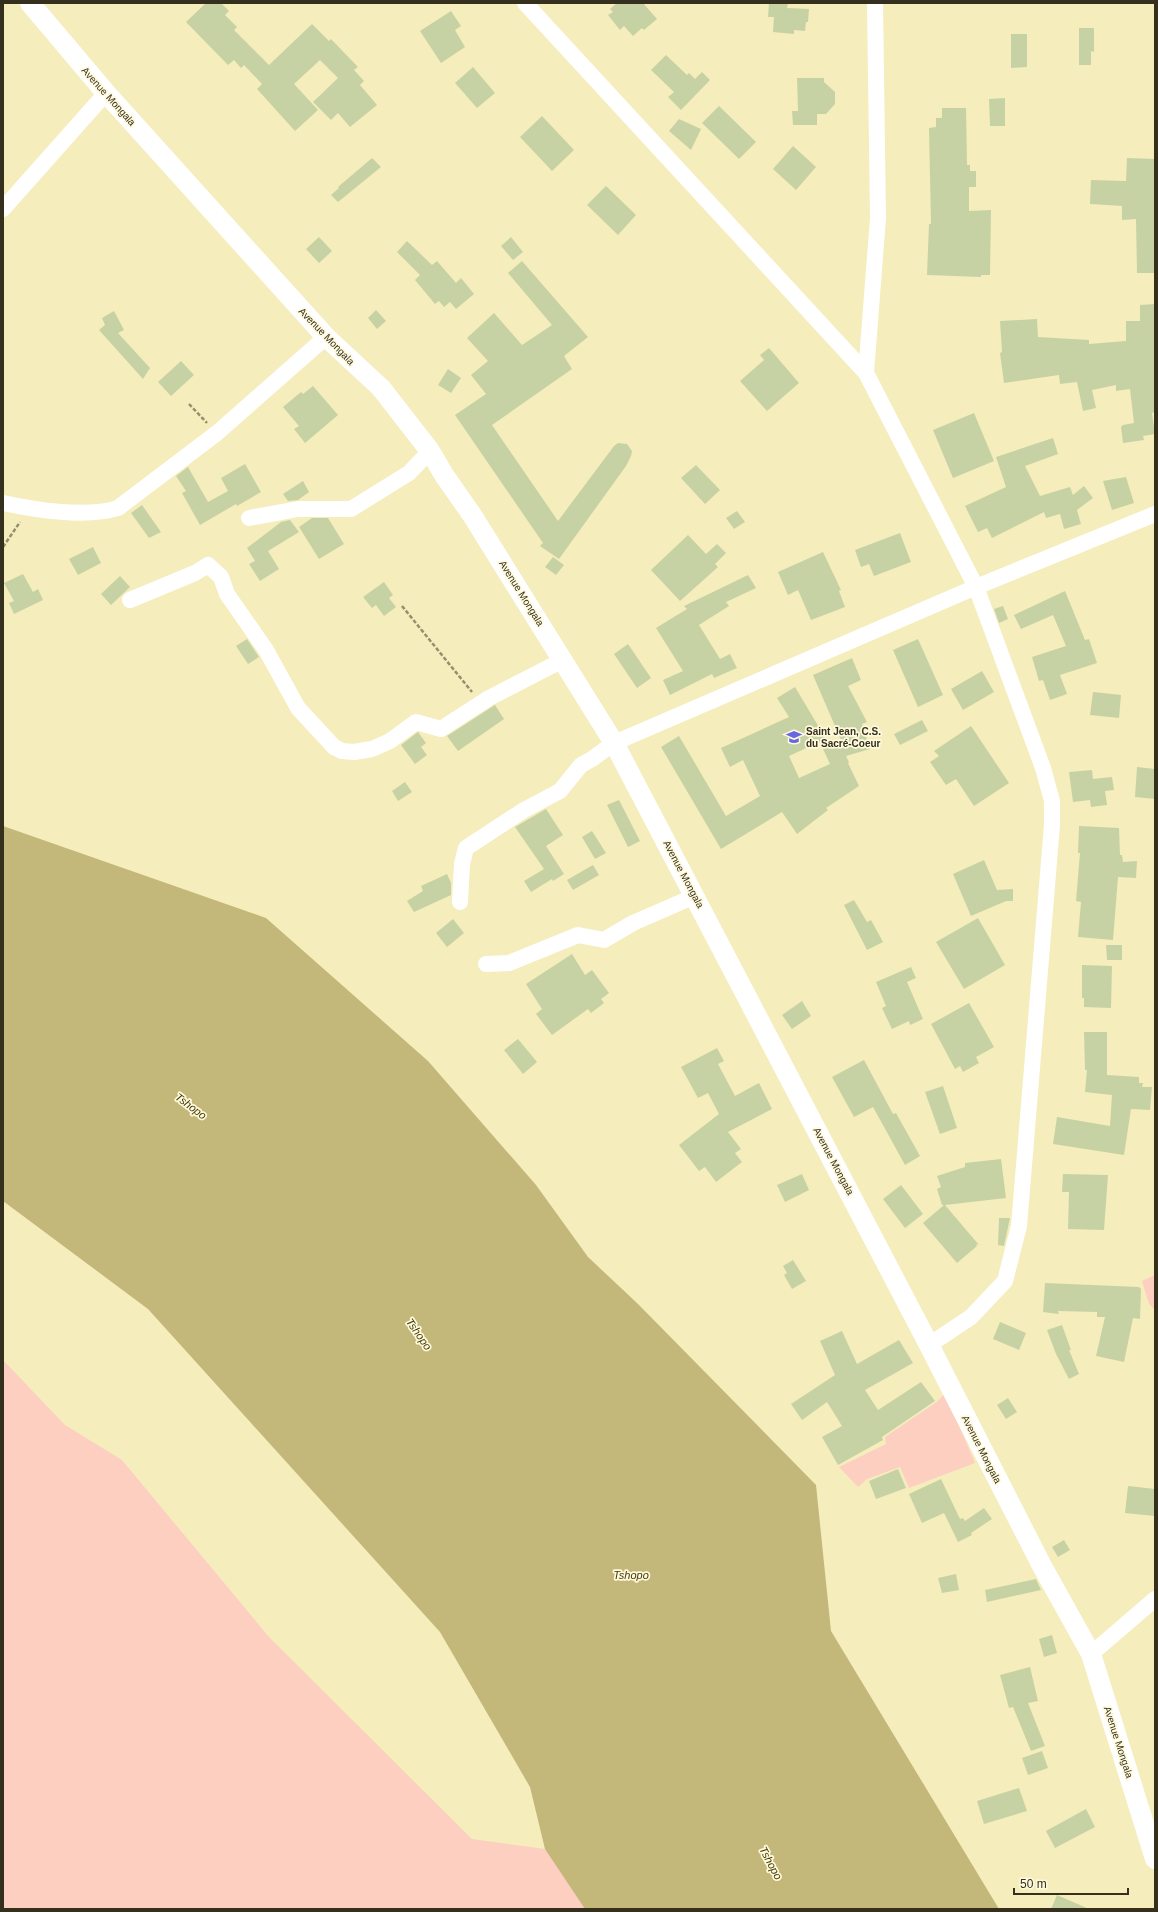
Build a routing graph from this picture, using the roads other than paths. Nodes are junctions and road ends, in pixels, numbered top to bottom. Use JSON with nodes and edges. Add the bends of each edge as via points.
{"nodes":[{"id":1,"x":30,"y":3,"type":"edge"},
{"id":2,"x":525,"y":3,"type":"edge"},
{"id":3,"x":875,"y":3,"type":"edge"},
{"id":4,"x":106,"y":92,"type":"junction"},
{"id":5,"x":3,"y":209,"type":"edge"},
{"id":6,"x":326,"y":337,"type":"junction"},
{"id":7,"x":866,"y":373,"type":"junction"},
{"id":8,"x":430,"y":451,"type":"junction"},
{"id":9,"x":3,"y":503,"type":"edge"},
{"id":10,"x":1155,"y":514,"type":"edge"},
{"id":11,"x":249,"y":518,"type":"dead end"},
{"id":12,"x":976,"y":587,"type":"junction"},
{"id":13,"x":130,"y":600,"type":"dead end"},
{"id":14,"x":563,"y":660,"type":"junction"},
{"id":15,"x":614,"y":743,"type":"junction"},
{"id":16,"x":695,"y":896,"type":"junction"},
{"id":17,"x":460,"y":902,"type":"dead end"},
{"id":18,"x":486,"y":964,"type":"dead end"},
{"id":19,"x":929,"y":1345,"type":"junction"},
{"id":20,"x":1155,"y":1599,"type":"edge"},
{"id":21,"x":1091,"y":1654,"type":"junction"},
{"id":22,"x":1155,"y":1859,"type":"edge"}],
"edges":[{"from":1,"to":4,"type":"street","name":"Avenue Mongala"},
{"from":2,"to":7,"type":"street"},
{"from":3,"to":7,"type":"street","via":[[878,218]]},
{"from":4,"to":5,"type":"street"},
{"from":4,"to":6,"type":"street","name":"Avenue Mongala"},
{"from":6,"to":8,"type":"street","name":"Avenue Mongala","via":[[381,388]]},
{"from":6,"to":9,"type":"street","via":[[217,433],[118,508],[106,512],[92,512],[30,509]]},
{"from":7,"to":12,"type":"street"},
{"from":8,"to":11,"type":"street","via":[[409,473],[351,509],[298,509]]},
{"from":8,"to":14,"type":"street","name":"Avenue Mongala"},
{"from":10,"to":12,"type":"street"},
{"from":12,"to":15,"type":"street"},
{"from":12,"to":19,"type":"street","via":[[1043,768],[1052,801],[1052,825],[1019,1226],[1005,1280],[971,1317]]},
{"from":13,"to":14,"type":"street","via":[[208,565],[221,577],[227,594],[266,650],[298,708],[334,747],[342,751],[372,749],[390,741],[416,722],[441,729],[481,703]]},
{"from":14,"to":15,"type":"street","name":"Avenue Mongala"},
{"from":15,"to":16,"type":"street","name":"Avenue Mongala"},
{"from":15,"to":17,"type":"street","via":[[581,765],[560,791],[524,810],[466,848],[462,864]]},
{"from":16,"to":18,"type":"street","via":[[633,923],[604,940],[578,935],[509,963]]},
{"from":16,"to":19,"type":"street","name":"Avenue Mongala"},
{"from":19,"to":21,"type":"street","name":"Avenue Mongala","via":[[1042,1566]]},
{"from":20,"to":21,"type":"street"},
{"from":21,"to":22,"type":"street","name":"Avenue Mongala"}]}
